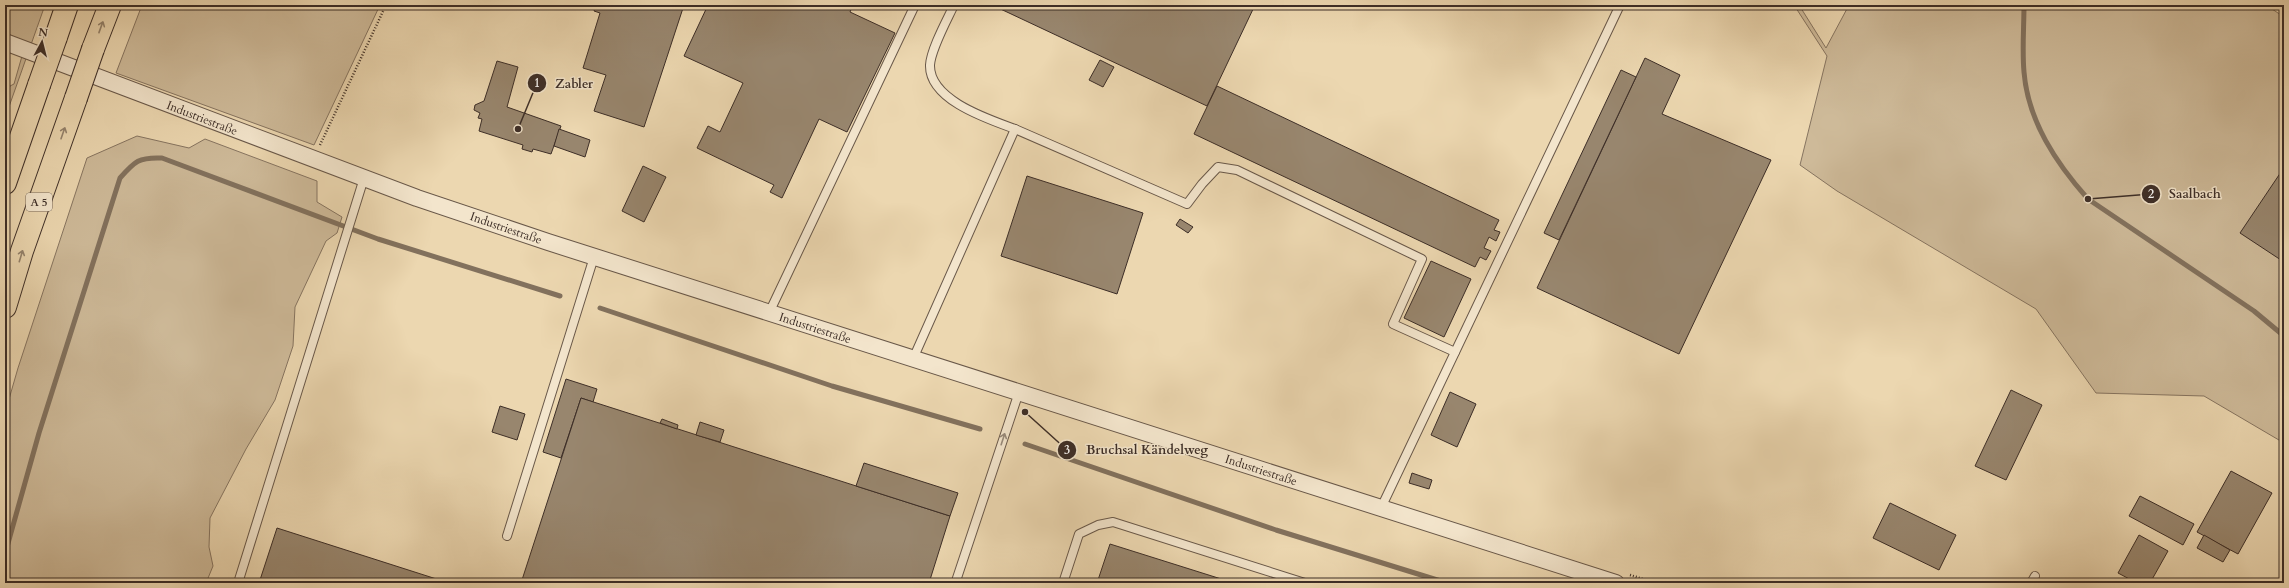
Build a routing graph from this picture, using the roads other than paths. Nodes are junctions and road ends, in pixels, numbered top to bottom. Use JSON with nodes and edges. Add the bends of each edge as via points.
{"nodes":[{"id":1,"x":67,"y":5,"type":"edge"},
{"id":2,"x":110,"y":5,"type":"edge"},
{"id":3,"x":915,"y":5,"type":"edge"},
{"id":4,"x":954,"y":5,"type":"edge"},
{"id":5,"x":1620,"y":5,"type":"edge"},
{"id":6,"x":5,"y":42,"type":"edge"},
{"id":7,"x":1014,"y":129,"type":"junction"},
{"id":8,"x":364,"y":178,"type":"junction"},
{"id":9,"x":5,"y":184,"type":"edge"},
{"id":10,"x":594,"y":257,"type":"junction"},
{"id":11,"x":5,"y":307,"type":"edge"},
{"id":12,"x":769,"y":313,"type":"junction"},
{"id":13,"x":1455,"y":352,"type":"junction"},
{"id":14,"x":913,"y":359,"type":"junction"},
{"id":15,"x":1016,"y":399,"type":"junction"},
{"id":16,"x":1382,"y":508,"type":"junction"},
{"id":17,"x":507,"y":536,"type":"dead end"},
{"id":18,"x":956,"y":581,"type":"dead end"},
{"id":19,"x":238,"y":583,"type":"edge"},
{"id":20,"x":1063,"y":583,"type":"edge"},
{"id":21,"x":1304,"y":583,"type":"edge"},
{"id":22,"x":1616,"y":583,"type":"edge"}],
"edges":[{"from":1,"to":9,"type":"highway","bridge":true},
{"from":11,"to":2,"type":"highway","number":"A 5","one_way":true,"bridge":true,"via":[[22,251]]},
{"from":3,"to":12,"type":"lane"},
{"from":4,"to":7,"type":"lane","via":[[939,35],[930,65],[936,87],[972,112]]},
{"from":5,"to":13,"type":"lane"},
{"from":6,"to":8,"type":"street","name":"Industriestraße"},
{"from":7,"to":13,"type":"lane","via":[[1187,204],[1218,167],[1237,170],[1422,259],[1393,324]]},
{"from":7,"to":14,"type":"lane"},
{"from":8,"to":10,"type":"street","name":"Industriestraße"},
{"from":8,"to":19,"type":"lane"},
{"from":10,"to":12,"type":"street","name":"Industriestraße"},
{"from":10,"to":17,"type":"lane"},
{"from":12,"to":14,"type":"street","name":"Industriestraße"},
{"from":13,"to":16,"type":"lane"},
{"from":14,"to":15,"type":"street","name":"Industriestraße"},
{"from":15,"to":16,"type":"street","name":"Industriestraße"},
{"from":18,"to":15,"type":"lane","one_way":true},
{"from":16,"to":22,"type":"street","name":"Industriestraße"},
{"from":20,"to":21,"type":"lane","via":[[1079,534],[1098,525],[1113,522]]}]}
